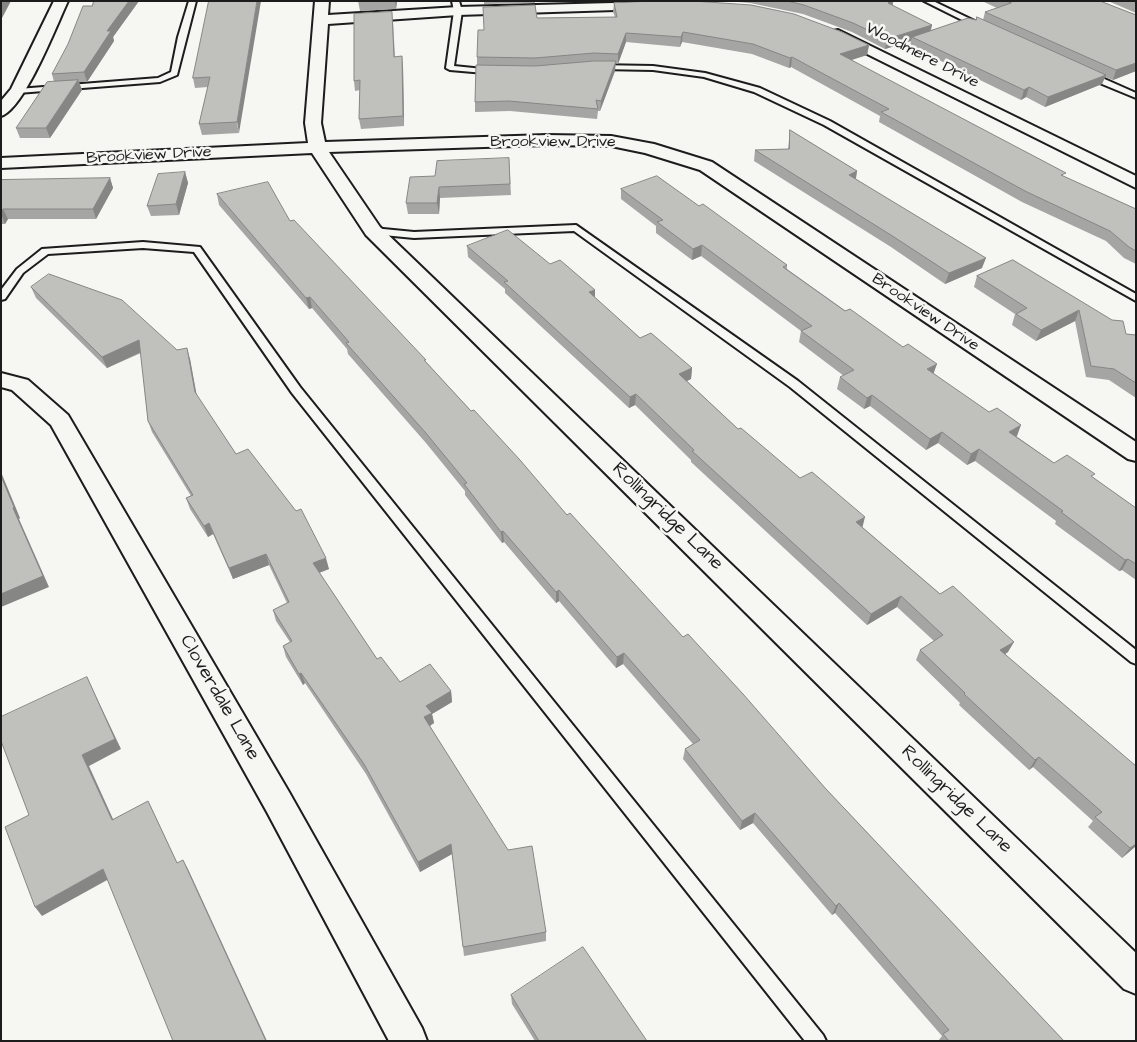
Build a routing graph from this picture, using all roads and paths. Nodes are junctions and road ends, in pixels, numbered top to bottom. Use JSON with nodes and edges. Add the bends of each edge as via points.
{"nodes":[{"id":1,"x":60,"y":1,"type":"edge"},
{"id":2,"x":193,"y":1,"type":"edge"},
{"id":3,"x":926,"y":1,"type":"edge"},
{"id":4,"x":581,"y":4,"type":"edge"},
{"id":5,"x":661,"y":4,"type":"edge"},
{"id":6,"x":456,"y":6,"type":"edge"},
{"id":7,"x":321,"y":11,"type":"edge"},
{"id":8,"x":822,"y":28,"type":"edge"},
{"id":9,"x":990,"y":30,"type":"edge"},
{"id":10,"x":594,"y":67,"type":"edge"},
{"id":11,"x":498,"y":72,"type":"edge"},
{"id":12,"x":1081,"y":72,"type":"edge"},
{"id":13,"x":18,"y":91,"type":"junction"},
{"id":14,"x":1136,"y":96,"type":"edge"},
{"id":15,"x":1,"y":111,"type":"edge"},
{"id":16,"x":317,"y":148,"type":"junction"},
{"id":17,"x":1,"y":163,"type":"edge"},
{"id":18,"x":1136,"y":183,"type":"edge"},
{"id":19,"x":373,"y":231,"type":"junction"},
{"id":20,"x":1,"y":297,"type":"edge"},
{"id":21,"x":1136,"y":298,"type":"edge"},
{"id":22,"x":1,"y":380,"type":"edge"},
{"id":23,"x":1136,"y":453,"type":"edge"},
{"id":24,"x":1136,"y":658,"type":"edge"},
{"id":25,"x":1136,"y":977,"type":"edge"},
{"id":26,"x":409,"y":1041,"type":"edge"},
{"id":27,"x":817,"y":1041,"type":"edge"}],
"edges":[{"from":1,"to":13,"type":"street"},
{"from":2,"to":13,"type":"lane","via":[[174,73],[160,80]]},
{"from":3,"to":9,"type":"lane"},
{"from":4,"to":5,"type":"street"},
{"from":4,"to":6,"type":"street"},
{"from":6,"to":7,"type":"street"},
{"from":6,"to":11,"type":"lane","via":[[450,68]]},
{"from":7,"to":16,"type":"street","name":"Rollingridge Lane","via":[[313,123]]},
{"from":8,"to":18,"type":"street","name":"Woodmere Drive","via":[[846,37]]},
{"from":10,"to":21,"type":"lane","via":[[653,68],[705,75],[758,90],[826,123]]},
{"from":12,"to":14,"type":"lane"},
{"from":13,"to":15,"type":"street"},
{"from":16,"to":17,"type":"street","name":"Brookview Drive"},
{"from":16,"to":19,"type":"street","name":"Rollingridge Lane"},
{"from":16,"to":23,"type":"street","name":"Brookview Drive","via":[[547,140],[611,141],[648,148],[706,166]]},
{"from":19,"to":24,"type":"lane","via":[[414,234],[576,228],[794,384]]},
{"from":19,"to":25,"type":"street","name":"Rollingridge Lane"},
{"from":20,"to":27,"type":"lane","via":[[20,271],[45,250],[143,245],[197,249],[296,390]]},
{"from":22,"to":26,"type":"street","name":"Cloverdale Lane","via":[[20,385],[60,420],[273,793]]}]}
